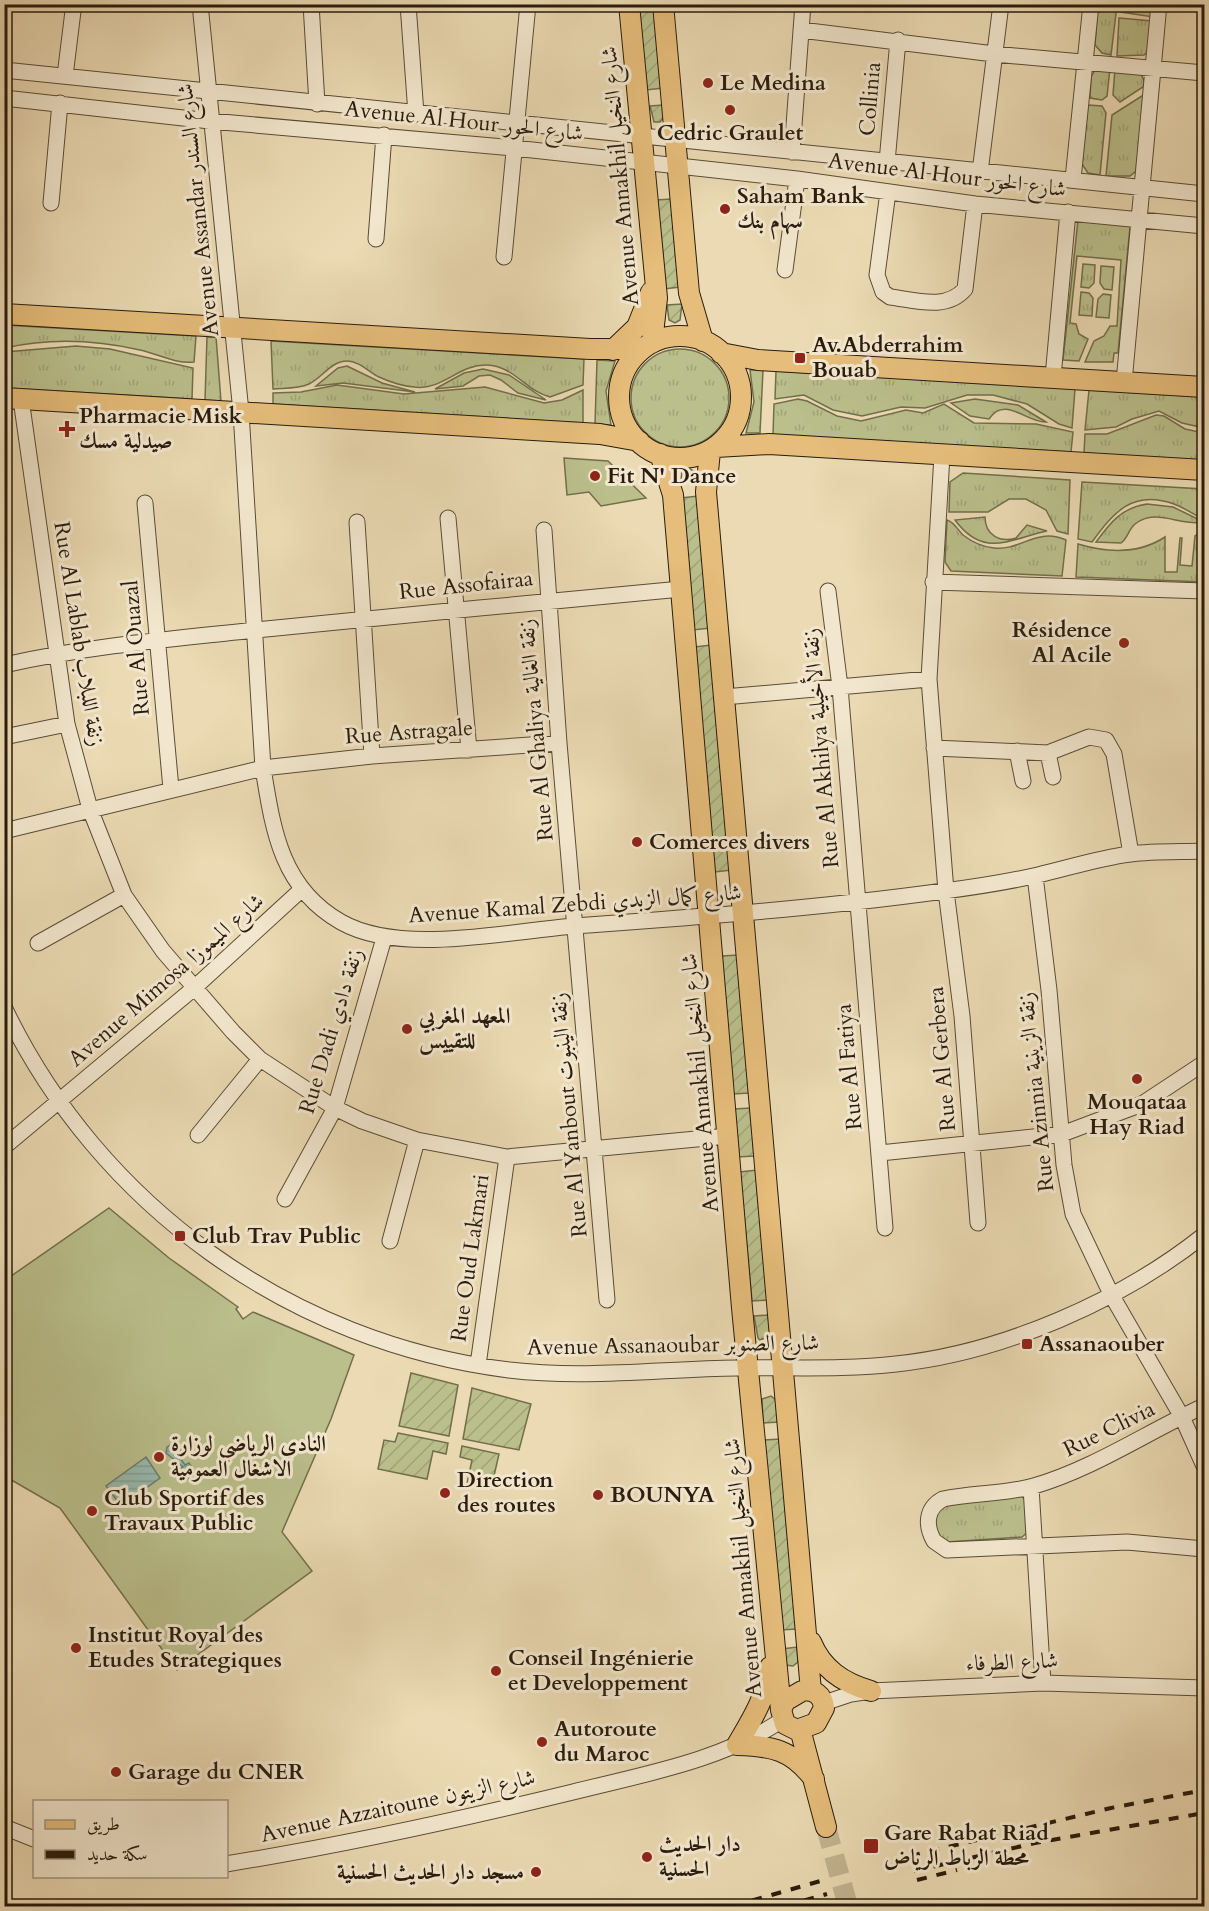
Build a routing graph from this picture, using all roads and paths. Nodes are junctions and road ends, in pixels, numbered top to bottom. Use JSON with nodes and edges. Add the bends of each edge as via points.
{"nodes":[{"id":1,"x":200,"y":4,"type":"edge"},
{"id":2,"x":311,"y":4,"type":"edge"},
{"id":3,"x":408,"y":4,"type":"edge"},
{"id":4,"x":528,"y":4,"type":"edge"},
{"id":5,"x":629,"y":4,"type":"edge"},
{"id":6,"x":663,"y":4,"type":"edge"},
{"id":7,"x":804,"y":4,"type":"edge"},
{"id":8,"x":1001,"y":4,"type":"edge"},
{"id":9,"x":1091,"y":4,"type":"edge"},
{"id":10,"x":1159,"y":4,"type":"edge"},
{"id":11,"x":73,"y":11,"type":"dead end"},
{"id":12,"x":801,"y":30,"type":"junction"},
{"id":13,"x":898,"y":40,"type":"junction"},
{"id":14,"x":994,"y":54,"type":"junction"},
{"id":15,"x":1085,"y":62,"type":"junction"},
{"id":16,"x":1152,"y":68,"type":"junction"},
{"id":17,"x":4,"y":70,"type":"edge"},
{"id":18,"x":1204,"y":73,"type":"edge"},
{"id":19,"x":65,"y":76,"type":"junction"},
{"id":20,"x":207,"y":92,"type":"junction"},
{"id":21,"x":4,"y":98,"type":"edge"},
{"id":22,"x":60,"y":103,"type":"junction"},
{"id":23,"x":317,"y":104,"type":"junction"},
{"id":24,"x":416,"y":114,"type":"junction"},
{"id":25,"x":210,"y":121,"type":"junction"},
{"id":26,"x":517,"y":122,"type":"junction"},
{"id":27,"x":384,"y":135,"type":"junction"},
{"id":28,"x":640,"y":135,"type":"junction"},
{"id":29,"x":676,"y":139,"type":"junction"},
{"id":30,"x":514,"y":148,"type":"junction"},
{"id":31,"x":792,"y":152,"type":"junction"},
{"id":32,"x":643,"y":162,"type":"junction"},
{"id":33,"x":887,"y":162,"type":"junction"},
{"id":34,"x":678,"y":166,"type":"junction"},
{"id":35,"x":980,"y":171,"type":"junction"},
{"id":36,"x":797,"y":179,"type":"junction"},
{"id":37,"x":1073,"y":179,"type":"junction"},
{"id":38,"x":1140,"y":187,"type":"junction"},
{"id":39,"x":888,"y":192,"type":"junction"},
{"id":40,"x":1204,"y":194,"type":"edge"},
{"id":41,"x":51,"y":203,"type":"dead end"},
{"id":42,"x":975,"y":204,"type":"junction"},
{"id":43,"x":1068,"y":212,"type":"junction"},
{"id":44,"x":1138,"y":218,"type":"junction"},
{"id":45,"x":1204,"y":226,"type":"edge"},
{"id":46,"x":376,"y":239,"type":"dead end"},
{"id":47,"x":504,"y":257,"type":"dead end"},
{"id":48,"x":785,"y":270,"type":"dead end"},
{"id":49,"x":655,"y":278,"type":"junction"},
{"id":50,"x":4,"y":314,"type":"edge"},
{"id":51,"x":234,"y":327,"type":"junction"},
{"id":52,"x":703,"y":341,"type":"junction"},
{"id":53,"x":647,"y":346,"type":"junction"},
{"id":54,"x":613,"y":350,"type":"junction"},
{"id":55,"x":721,"y":353,"type":"junction"},
{"id":56,"x":1053,"y":377,"type":"junction"},
{"id":57,"x":1124,"y":382,"type":"junction"},
{"id":58,"x":1204,"y":387,"type":"edge"},
{"id":59,"x":13,"y":399,"type":"edge"},
{"id":60,"x":241,"y":412,"type":"junction"},
{"id":61,"x":639,"y":441,"type":"junction"},
{"id":62,"x":713,"y":448,"type":"junction"},
{"id":63,"x":660,"y":454,"type":"junction"},
{"id":64,"x":942,"y":454,"type":"junction"},
{"id":65,"x":1204,"y":470,"type":"edge"},
{"id":66,"x":145,"y":503,"type":"dead end"},
{"id":67,"x":448,"y":518,"type":"dead end"},
{"id":68,"x":357,"y":522,"type":"dead end"},
{"id":69,"x":544,"y":530,"type":"dead end"},
{"id":70,"x":933,"y":582,"type":"junction"},
{"id":71,"x":681,"y":589,"type":"junction"},
{"id":72,"x":828,"y":591,"type":"dead end"},
{"id":73,"x":1204,"y":591,"type":"edge"},
{"id":74,"x":548,"y":599,"type":"junction"},
{"id":75,"x":457,"y":609,"type":"junction"},
{"id":76,"x":365,"y":618,"type":"junction"},
{"id":77,"x":255,"y":630,"type":"junction"},
{"id":78,"x":158,"y":638,"type":"junction"},
{"id":79,"x":58,"y":653,"type":"junction"},
{"id":80,"x":4,"y":665,"type":"edge"},
{"id":81,"x":929,"y":679,"type":"junction"},
{"id":82,"x":840,"y":687,"type":"junction"},
{"id":83,"x":723,"y":697,"type":"junction"},
{"id":84,"x":67,"y":724,"type":"junction"},
{"id":85,"x":4,"y":737,"type":"edge"},
{"id":86,"x":559,"y":743,"type":"junction"},
{"id":87,"x":934,"y":748,"type":"junction"},
{"id":88,"x":469,"y":750,"type":"junction"},
{"id":89,"x":1017,"y":752,"type":"junction"},
{"id":90,"x":1048,"y":753,"type":"junction"},
{"id":91,"x":372,"y":756,"type":"junction"},
{"id":92,"x":263,"y":768,"type":"junction"},
{"id":93,"x":1053,"y":777,"type":"dead end"},
{"id":94,"x":1023,"y":781,"type":"dead end"},
{"id":95,"x":171,"y":789,"type":"junction"},
{"id":96,"x":90,"y":809,"type":"junction"},
{"id":97,"x":4,"y":831,"type":"edge"},
{"id":98,"x":1204,"y":851,"type":"edge"},
{"id":99,"x":1131,"y":854,"type":"junction"},
{"id":100,"x":1035,"y":876,"type":"junction"},
{"id":101,"x":301,"y":890,"type":"junction"},
{"id":102,"x":946,"y":891,"type":"junction"},
{"id":103,"x":124,"y":896,"type":"junction"},
{"id":104,"x":857,"y":902,"type":"junction"},
{"id":105,"x":743,"y":914,"type":"junction"},
{"id":106,"x":710,"y":918,"type":"junction"},
{"id":107,"x":576,"y":926,"type":"junction"},
{"id":108,"x":384,"y":938,"type":"junction"},
{"id":109,"x":38,"y":943,"type":"dead end"},
{"id":110,"x":193,"y":989,"type":"junction"},
{"id":111,"x":4,"y":1007,"type":"edge"},
{"id":112,"x":260,"y":1059,"type":"junction"},
{"id":113,"x":1204,"y":1063,"type":"edge"},
{"id":114,"x":60,"y":1103,"type":"junction"},
{"id":115,"x":335,"y":1108,"type":"junction"},
{"id":116,"x":1062,"y":1134,"type":"junction"},
{"id":117,"x":198,"y":1135,"type":"dead end"},
{"id":118,"x":728,"y":1136,"type":"junction"},
{"id":119,"x":417,"y":1140,"type":"junction"},
{"id":120,"x":973,"y":1145,"type":"junction"},
{"id":121,"x":4,"y":1147,"type":"edge"},
{"id":122,"x":593,"y":1148,"type":"junction"},
{"id":123,"x":880,"y":1153,"type":"junction"},
{"id":124,"x":507,"y":1157,"type":"junction"},
{"id":125,"x":285,"y":1199,"type":"dead end"},
{"id":126,"x":978,"y":1223,"type":"dead end"},
{"id":127,"x":885,"y":1228,"type":"dead end"},
{"id":128,"x":1204,"y":1235,"type":"edge"},
{"id":129,"x":390,"y":1241,"type":"dead end"},
{"id":130,"x":1112,"y":1296,"type":"junction"},
{"id":131,"x":607,"y":1300,"type":"dead end"},
{"id":132,"x":478,"y":1365,"type":"junction"},
{"id":133,"x":748,"y":1367,"type":"junction"},
{"id":134,"x":784,"y":1367,"type":"junction"},
{"id":135,"x":1204,"y":1406,"type":"edge"},
{"id":136,"x":1182,"y":1417,"type":"junction"},
{"id":137,"x":1204,"y":1466,"type":"edge"},
{"id":138,"x":1031,"y":1487,"type":"junction"},
{"id":139,"x":1035,"y":1545,"type":"junction"},
{"id":140,"x":1204,"y":1549,"type":"edge"},
{"id":141,"x":808,"y":1634,"type":"junction"},
{"id":142,"x":772,"y":1638,"type":"junction"},
{"id":143,"x":1043,"y":1683,"type":"junction"},
{"id":144,"x":1204,"y":1688,"type":"edge"},
{"id":145,"x":871,"y":1691,"type":"junction"},
{"id":146,"x":818,"y":1697,"type":"junction"},
{"id":147,"x":781,"y":1715,"type":"junction"},
{"id":148,"x":800,"y":1729,"type":"junction"},
{"id":149,"x":737,"y":1745,"type":"junction"},
{"id":150,"x":814,"y":1779,"type":"junction"},
{"id":151,"x":4,"y":1827,"type":"edge"},
{"id":152,"x":826,"y":1827,"type":"tunnel mouth"},
{"id":153,"x":33,"y":1839,"type":"edge"},
{"id":154,"x":228,"y":1864,"type":"edge"}],
"edges":[{"from":1,"to":20,"type":"street","name":"Avenue Assandar شارع السندر"},
{"from":2,"to":23,"type":"street"},
{"from":3,"to":24,"type":"street"},
{"from":4,"to":26,"type":"street"},
{"from":5,"to":28,"type":"main road","name":"Avenue Annakhil شارع النخيل"},
{"from":6,"to":29,"type":"main road"},
{"from":7,"to":12,"type":"street"},
{"from":8,"to":14,"type":"street"},
{"from":9,"to":15,"type":"street"},
{"from":10,"to":16,"type":"street"},
{"from":11,"to":19,"type":"street"},
{"from":12,"to":13,"type":"street"},
{"from":12,"to":31,"type":"street"},
{"from":13,"to":14,"type":"street"},
{"from":13,"to":33,"type":"street","name":"Collinia"},
{"from":14,"to":15,"type":"street"},
{"from":14,"to":35,"type":"street"},
{"from":15,"to":16,"type":"street"},
{"from":15,"to":37,"type":"street"},
{"from":16,"to":18,"type":"street"},
{"from":16,"to":38,"type":"street"},
{"from":17,"to":19,"type":"street","name":"Avenue Al Hour شارع الحور"},
{"from":19,"to":20,"type":"street","name":"Avenue Al Hour شارع الحور"},
{"from":20,"to":23,"type":"street","name":"Avenue Al Hour شارع الحور"},
{"from":20,"to":25,"type":"street","name":"Avenue Assandar شارع السندر"},
{"from":21,"to":22,"type":"street","name":"Avenue Al Hour شارع الحور"},
{"from":22,"to":25,"type":"street","name":"Avenue Al Hour شارع الحور"},
{"from":22,"to":41,"type":"street"},
{"from":23,"to":24,"type":"street","name":"Avenue Al Hour شارع الحور"},
{"from":24,"to":26,"type":"street","name":"Avenue Al Hour شارع الحور"},
{"from":25,"to":27,"type":"street","name":"Avenue Al Hour شارع الحور"},
{"from":25,"to":51,"type":"street","name":"Avenue Assandar شارع السندر"},
{"from":26,"to":28,"type":"street","name":"Avenue Al Hour شارع الحور"},
{"from":26,"to":30,"type":"street"},
{"from":27,"to":30,"type":"street","name":"Avenue Al Hour شارع الحور"},
{"from":27,"to":46,"type":"street"},
{"from":28,"to":29,"type":"street","name":"Avenue Al Hour شارع الحور"},
{"from":28,"to":32,"type":"main road","name":"Avenue Annakhil شارع النخيل"},
{"from":29,"to":31,"type":"street","name":"Avenue Al Hour شارع الحور"},
{"from":29,"to":34,"type":"main road"},
{"from":30,"to":32,"type":"street","name":"Avenue Al Hour شارع الحور"},
{"from":30,"to":47,"type":"street"},
{"from":31,"to":33,"type":"street","name":"Avenue Al Hour شارع الحور"},
{"from":32,"to":34,"type":"street","name":"Avenue Al Hour شارع الحور"},
{"from":32,"to":49,"type":"main road","name":"Avenue Annakhil شارع النخيل"},
{"from":33,"to":35,"type":"street","name":"Avenue Al Hour شارع الحور"},
{"from":34,"to":36,"type":"street","name":"Avenue Al Hour شارع الحور"},
{"from":34,"to":52,"type":"main road","via":[[689,293]]},
{"from":35,"to":37,"type":"street","name":"Avenue Al Hour شارع الحور"},
{"from":36,"to":39,"type":"street","name":"Avenue Al Hour شارع الحور"},
{"from":36,"to":48,"type":"street"},
{"from":37,"to":38,"type":"street","name":"Avenue Al Hour شارع الحور"},
{"from":38,"to":40,"type":"street","name":"Avenue Al Hour شارع الحور"},
{"from":38,"to":44,"type":"street"},
{"from":39,"to":42,"type":"street","name":"Avenue Al Hour شارع الحور"},
{"from":39,"to":42,"type":"street","via":[[877,275],[883,292],[890,297],[943,303],[965,289]]},
{"from":42,"to":43,"type":"street","name":"Avenue Al Hour شارع الحور"},
{"from":43,"to":44,"type":"street","name":"Avenue Al Hour شارع الحور"},
{"from":43,"to":56,"type":"street"},
{"from":44,"to":45,"type":"street","name":"Avenue Al Hour شارع الحور"},
{"from":44,"to":57,"type":"street"},
{"from":49,"to":53,"type":"main road","name":"Avenue Annakhil شارع النخيل","via":[[657,314]]},
{"from":49,"to":54,"type":"main road","via":[[641,320]]},
{"from":50,"to":51,"type":"main road"},
{"from":51,"to":54,"type":"main road"},
{"from":51,"to":60,"type":"street","name":"Avenue Assandar شارع السندر"},
{"from":52,"to":53,"type":"main road","via":[[677,336]]},
{"from":52,"to":55,"type":"main road"},
{"from":53,"to":54,"type":"main road"},
{"from":53,"to":61,"type":"main road","via":[[625,369],[619,394],[624,420]]},
{"from":55,"to":56,"type":"main road","via":[[758,360]]},
{"from":55,"to":62,"type":"main road","via":[[733,367],[742,401],[734,427]]},
{"from":56,"to":57,"type":"main road"},
{"from":57,"to":58,"type":"main road"},
{"from":59,"to":60,"type":"main road"},
{"from":59,"to":79,"type":"street","name":"Rue Al Lablab زنقة اللبلاب"},
{"from":60,"to":61,"type":"main road","via":[[600,434]]},
{"from":60,"to":77,"type":"street","name":"Avenue Kamal Zebdi شارع كمال الزبدي"},
{"from":61,"to":63,"type":"main road"},
{"from":62,"to":63,"type":"main road","via":[[694,457]]},
{"from":62,"to":64,"type":"main road","via":[[769,444]]},
{"from":62,"to":83,"type":"main road","via":[[705,492]]},
{"from":63,"to":71,"type":"main road","name":"Avenue Annakhil شارع النخيل","via":[[673,495]]},
{"from":64,"to":65,"type":"main road"},
{"from":64,"to":70,"type":"street","name":"Rue Al Gerbera"},
{"from":66,"to":78,"type":"street","name":"Rue Al Ouazal"},
{"from":67,"to":75,"type":"street"},
{"from":68,"to":76,"type":"street"},
{"from":69,"to":74,"type":"street","name":"Rue Al Ghaliya زنقة الغالية"},
{"from":70,"to":73,"type":"street"},
{"from":70,"to":81,"type":"street","name":"Rue Al Gerbera"},
{"from":71,"to":74,"type":"street","name":"Rue Assofairaa"},
{"from":71,"to":106,"type":"main road","name":"Avenue Annakhil شارع النخيل"},
{"from":72,"to":82,"type":"street","name":"Rue Al Akhilya زنقة الأخيلية"},
{"from":74,"to":75,"type":"street","name":"Rue Assofairaa"},
{"from":74,"to":86,"type":"street","name":"Rue Al Ghaliya زنقة الغالية"},
{"from":75,"to":76,"type":"street","name":"Rue Assofairaa"},
{"from":75,"to":88,"type":"street"},
{"from":76,"to":77,"type":"street","name":"Rue Assofairaa"},
{"from":76,"to":91,"type":"street"},
{"from":77,"to":78,"type":"street","name":"Rue Assofairaa"},
{"from":77,"to":92,"type":"street","name":"Avenue Kamal Zebdi شارع كمال الزبدي"},
{"from":78,"to":79,"type":"street","name":"Rue Assofairaa"},
{"from":78,"to":95,"type":"street","name":"Rue Al Ouazal"},
{"from":79,"to":80,"type":"street","name":"Rue Assofairaa"},
{"from":79,"to":84,"type":"street","name":"Rue Al Lablab زنقة اللبلاب"},
{"from":81,"to":82,"type":"street"},
{"from":81,"to":87,"type":"street","name":"Rue Al Gerbera"},
{"from":82,"to":83,"type":"street"},
{"from":82,"to":104,"type":"street","name":"Rue Al Akhilya زنقة الأخيلية"},
{"from":83,"to":105,"type":"main road"},
{"from":84,"to":85,"type":"street"},
{"from":84,"to":96,"type":"street","name":"Rue Al Lablab زنقة اللبلاب"},
{"from":86,"to":88,"type":"street","name":"Rue Astragale"},
{"from":86,"to":107,"type":"street","name":"Rue Al Ghaliya زنقة الغالية"},
{"from":87,"to":89,"type":"street"},
{"from":87,"to":102,"type":"street","name":"Rue Al Gerbera"},
{"from":88,"to":91,"type":"street","name":"Rue Astragale"},
{"from":89,"to":90,"type":"street"},
{"from":89,"to":94,"type":"street"},
{"from":90,"to":93,"type":"street"},
{"from":90,"to":99,"type":"street","via":[[1089,736],[1106,740],[1111,746]]},
{"from":91,"to":92,"type":"street","name":"Rue Astragale"},
{"from":92,"to":95,"type":"street","name":"Rue Astragale"},
{"from":92,"to":101,"type":"street","name":"Avenue Kamal Zebdi شارع كمال الزبدي","via":[[279,847]]},
{"from":95,"to":96,"type":"street","name":"Rue Astragale"},
{"from":96,"to":97,"type":"street","name":"Rue Astragale"},
{"from":96,"to":103,"type":"street","name":"Rue Al Lablab زنقة اللبلاب"},
{"from":98,"to":99,"type":"street","name":"Avenue Kamal Zebdi شارع كمال الزبدي"},
{"from":99,"to":100,"type":"street","name":"Avenue Kamal Zebdi شارع كمال الزبدي"},
{"from":100,"to":102,"type":"street","name":"Avenue Kamal Zebdi شارع كمال الزبدي"},
{"from":100,"to":116,"type":"street","name":"Rue Azinnia زنقة الزينية"},
{"from":101,"to":108,"type":"street","name":"Avenue Kamal Zebdi شارع كمال الزبدي","via":[[340,922]]},
{"from":101,"to":110,"type":"street","name":"Avenue Mimosa شارع الميموزا"},
{"from":102,"to":104,"type":"street","name":"Avenue Kamal Zebdi شارع كمال الزبدي"},
{"from":102,"to":120,"type":"street","name":"Rue Al Gerbera"},
{"from":103,"to":109,"type":"street"},
{"from":103,"to":110,"type":"street","name":"Rue Al Lablab زنقة اللبلاب"},
{"from":104,"to":105,"type":"street","name":"Avenue Kamal Zebdi شارع كمال الزبدي"},
{"from":104,"to":123,"type":"street","name":"Rue Al Fatiya"},
{"from":105,"to":106,"type":"street","name":"Avenue Kamal Zebdi شارع كمال الزبدي"},
{"from":105,"to":134,"type":"main road"},
{"from":106,"to":107,"type":"street","name":"Avenue Kamal Zebdi شارع كمال الزبدي"},
{"from":106,"to":118,"type":"main road","name":"Avenue Annakhil شارع النخيل"},
{"from":107,"to":108,"type":"street","name":"Avenue Kamal Zebdi شارع كمال الزبدي","via":[[428,940]]},
{"from":107,"to":122,"type":"street","name":"Rue Al Yanbout زنقة الينبوت"},
{"from":108,"to":115,"type":"street","name":"Rue Dadi زنقة دادي"},
{"from":110,"to":112,"type":"street","name":"Rue Al Lablab زنقة اللبلاب"},
{"from":110,"to":114,"type":"street","name":"Avenue Mimosa شارع الميموزا"},
{"from":111,"to":114,"type":"street","name":"Avenue Assanaoubar شارع الصنوبر"},
{"from":112,"to":115,"type":"street","name":"Rue Al Lablab زنقة اللبلاب"},
{"from":112,"to":117,"type":"street"},
{"from":113,"to":116,"type":"street","via":[[1142,1104]]},
{"from":114,"to":121,"type":"street","name":"Avenue Mimosa شارع الميموزا"},
{"from":114,"to":132,"type":"street","name":"Avenue Assanaoubar شارع الصنوبر","via":[[141,1197],[183,1234],[232,1268],[305,1310],[364,1336]]},
{"from":115,"to":119,"type":"street","name":"Rue Al Lablab زنقة اللبلاب"},
{"from":115,"to":125,"type":"street","name":"Rue Dadi زنقة دادي"},
{"from":116,"to":120,"type":"street"},
{"from":116,"to":130,"type":"street","name":"Rue Azinnia زنقة الزينية","via":[[1073,1214]]},
{"from":118,"to":122,"type":"street","name":"Rue Al Lablab زنقة اللبلاب"},
{"from":118,"to":133,"type":"main road","name":"Avenue Annakhil شارع النخيل"},
{"from":119,"to":124,"type":"street","name":"Rue Al Lablab زنقة اللبلاب"},
{"from":119,"to":129,"type":"street"},
{"from":120,"to":123,"type":"street"},
{"from":120,"to":126,"type":"street","name":"Rue Al Gerbera"},
{"from":122,"to":124,"type":"street","name":"Rue Al Lablab زنقة اللبلاب"},
{"from":122,"to":131,"type":"street","name":"Rue Al Yanbout زنقة الينبوت"},
{"from":123,"to":127,"type":"street","name":"Rue Al Fatiya"},
{"from":124,"to":132,"type":"street","name":"Rue Oud Lakmari"},
{"from":128,"to":130,"type":"street","name":"Avenue Assanaoubar شارع الصنوبر","via":[[1147,1277]]},
{"from":130,"to":134,"type":"street","name":"Avenue Assanaoubar شارع الصنوبر","via":[[1036,1329],[925,1359],[895,1365]]},
{"from":130,"to":136,"type":"street","name":"Rue Azinnia زنقة الزينية"},
{"from":132,"to":133,"type":"street","name":"Avenue Assanaoubar شارع الصنوبر","via":[[577,1373]]},
{"from":133,"to":134,"type":"street","name":"Avenue Assanaoubar شارع الصنوبر"},
{"from":133,"to":142,"type":"main road","name":"Avenue Annakhil شارع النخيل"},
{"from":134,"to":141,"type":"main road"},
{"from":135,"to":136,"type":"street","name":"Rue Clivia"},
{"from":136,"to":137,"type":"street","name":"Rue Azinnia زنقة الزينية"},
{"from":136,"to":138,"type":"street","name":"Rue Clivia","via":[[1096,1463]]},
{"from":138,"to":139,"type":"street"},
{"from":138,"to":139,"type":"street","name":"Rue Clivia","via":[[943,1499],[933,1506],[928,1520],[934,1541],[946,1550]]},
{"from":139,"to":140,"type":"street","name":"Rue Clivia","via":[[1127,1542]]},
{"from":139,"to":143,"type":"street"},
{"from":141,"to":145,"type":"main road","via":[[826,1668]]},
{"from":141,"to":146,"type":"main road"},
{"from":142,"to":147,"type":"main road","name":"Avenue Annakhil شارع النخيل"},
{"from":142,"to":149,"type":"main road","via":[[769,1682]]},
{"from":143,"to":144,"type":"street","name":"شارع الطرفاء"},
{"from":143,"to":145,"type":"street","name":"شارع الطرفاء"},
{"from":145,"to":146,"type":"street","name":"شارع الطرفاء"},
{"from":146,"to":147,"type":"main road","via":[[802,1691],[789,1698]]},
{"from":146,"to":148,"type":"main road","via":[[824,1712],[819,1720]]},
{"from":147,"to":148,"type":"main road","via":[[789,1727]]},
{"from":147,"to":149,"type":"street","name":"Avenue Azzaitoune شارع الزيتون"},
{"from":148,"to":150,"type":"main road"},
{"from":149,"to":150,"type":"main road","via":[[776,1749],[793,1756]]},
{"from":149,"to":154,"type":"street","name":"Avenue Azzaitoune شارع الزيتون","via":[[658,1771],[448,1822]]},
{"from":150,"to":152,"type":"main road"},
{"from":151,"to":153,"type":"street"}]}
